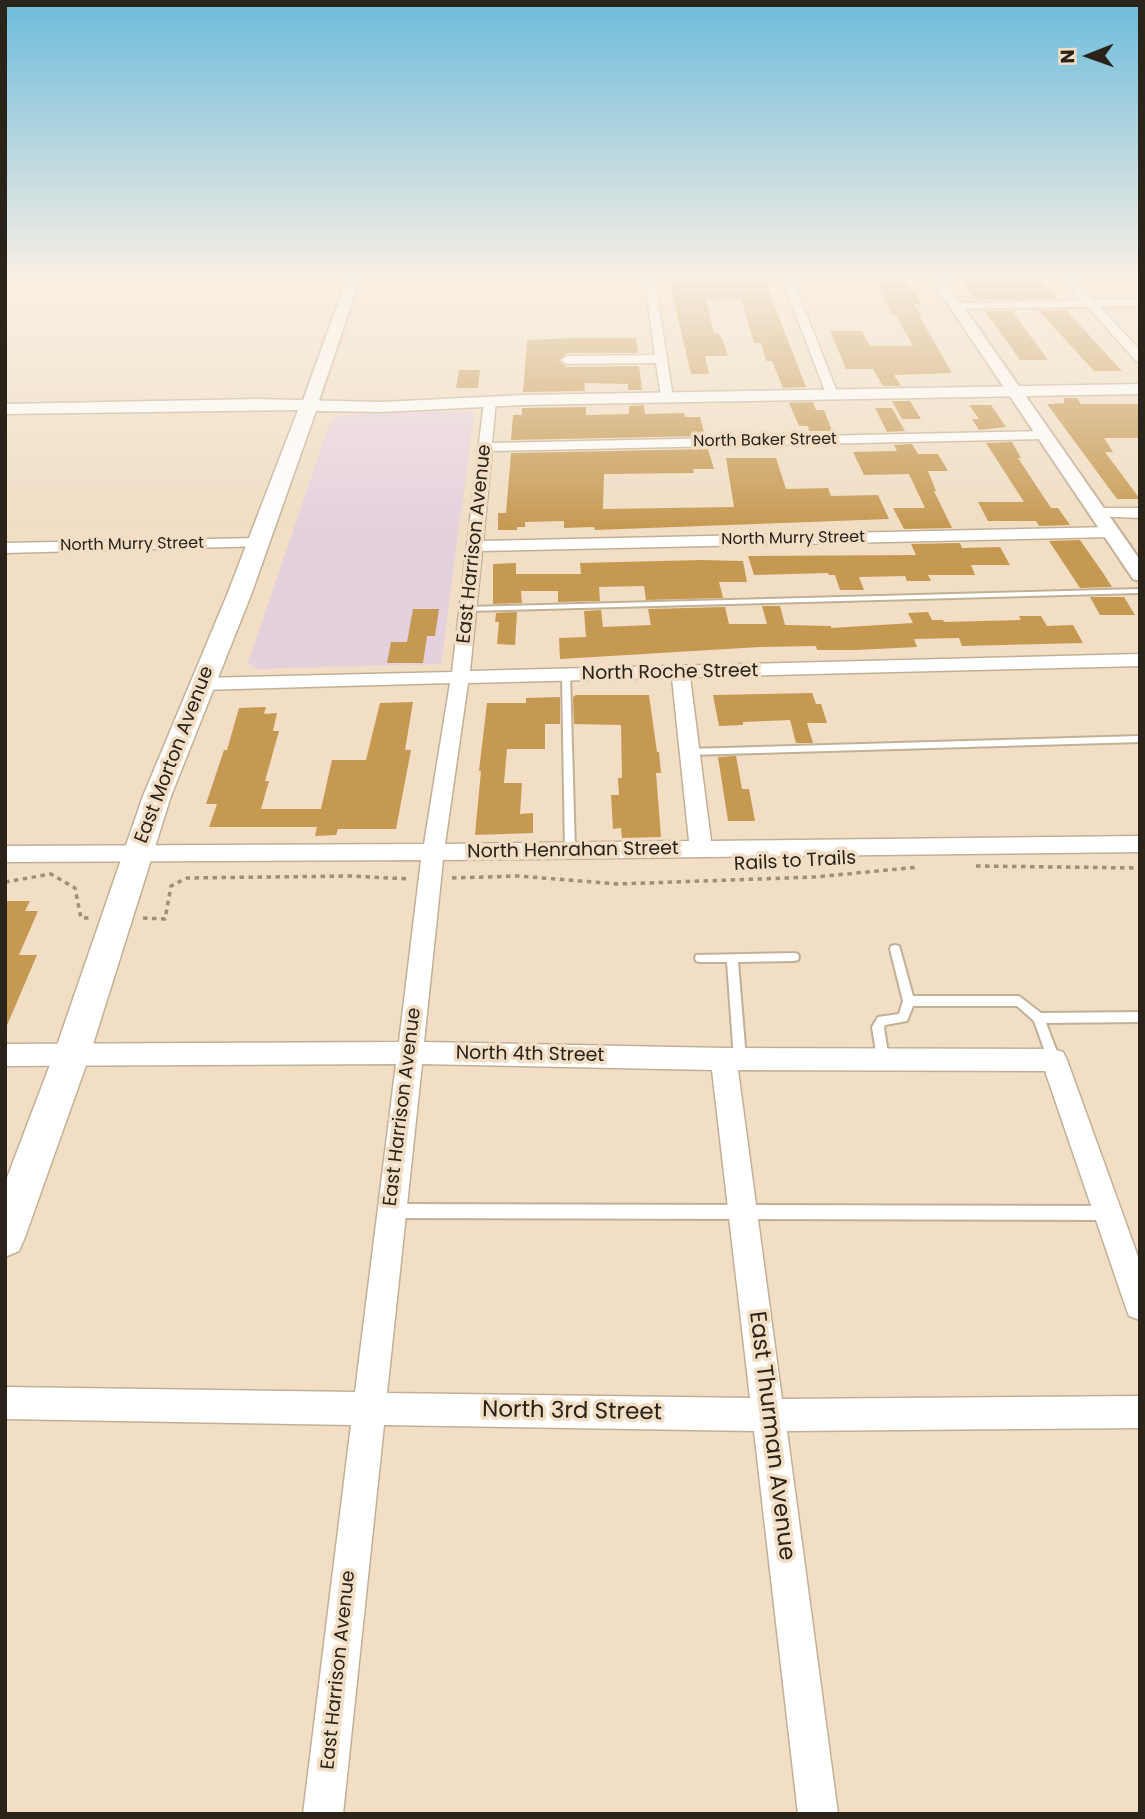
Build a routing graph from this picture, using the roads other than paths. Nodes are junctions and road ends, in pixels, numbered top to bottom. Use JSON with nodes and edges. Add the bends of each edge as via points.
{"nodes":[{"id":1,"x":325,"y":361,"type":"edge"},
{"id":2,"x":660,"y":361,"type":"edge"},
{"id":3,"x":819,"y":361,"type":"edge"},
{"id":4,"x":994,"y":361,"type":"edge"},
{"id":5,"x":1140,"y":389,"type":"edge"},
{"id":6,"x":1015,"y":391,"type":"junction"},
{"id":7,"x":832,"y":394,"type":"junction"},
{"id":8,"x":667,"y":397,"type":"junction"},
{"id":9,"x":490,"y":401,"type":"junction"},
{"id":10,"x":309,"y":406,"type":"junction"},
{"id":11,"x":5,"y":409,"type":"edge"},
{"id":12,"x":1044,"y":435,"type":"junction"},
{"id":13,"x":485,"y":447,"type":"junction"},
{"id":14,"x":1098,"y":513,"type":"junction"},
{"id":15,"x":1140,"y":513,"type":"edge"},
{"id":16,"x":1112,"y":532,"type":"junction"},
{"id":17,"x":259,"y":542,"type":"junction"},
{"id":18,"x":475,"y":545,"type":"junction"},
{"id":19,"x":5,"y":548,"type":"edge"},
{"id":20,"x":1140,"y":575,"type":"edge"},
{"id":21,"x":1140,"y":591,"type":"edge"},
{"id":22,"x":468,"y":609,"type":"junction"},
{"id":23,"x":1140,"y":660,"type":"edge"},
{"id":24,"x":680,"y":672,"type":"junction"},
{"id":25,"x":566,"y":675,"type":"junction"},
{"id":26,"x":460,"y":678,"type":"junction"},
{"id":27,"x":201,"y":684,"type":"junction"},
{"id":28,"x":1140,"y":739,"type":"edge"},
{"id":29,"x":689,"y":752,"type":"junction"},
{"id":30,"x":1140,"y":844,"type":"edge"},
{"id":31,"x":701,"y":849,"type":"junction"},
{"id":32,"x":570,"y":851,"type":"junction"},
{"id":33,"x":433,"y":852,"type":"junction"},
{"id":34,"x":5,"y":854,"type":"edge"},
{"id":35,"x":136,"y":854,"type":"junction"},
{"id":36,"x":895,"y":949,"type":"dead end"},
{"id":37,"x":794,"y":957,"type":"dead end"},
{"id":38,"x":700,"y":958,"type":"dead end"},
{"id":39,"x":732,"y":958,"type":"junction"},
{"id":40,"x":909,"y":1001,"type":"junction"},
{"id":41,"x":1140,"y":1017,"type":"edge"},
{"id":42,"x":1039,"y":1018,"type":"junction"},
{"id":43,"x":410,"y":1053,"type":"junction"},
{"id":44,"x":72,"y":1054,"type":"junction"},
{"id":45,"x":5,"y":1055,"type":"edge"},
{"id":46,"x":732,"y":1059,"type":"junction"},
{"id":47,"x":883,"y":1059,"type":"junction"},
{"id":48,"x":1054,"y":1059,"type":"junction"},
{"id":49,"x":743,"y":1211,"type":"junction"},
{"id":50,"x":391,"y":1212,"type":"junction"},
{"id":51,"x":1107,"y":1213,"type":"junction"},
{"id":52,"x":5,"y":1237,"type":"edge"},
{"id":53,"x":1140,"y":1304,"type":"edge"},
{"id":54,"x":5,"y":1403,"type":"edge"},
{"id":55,"x":368,"y":1409,"type":"junction"},
{"id":56,"x":1140,"y":1412,"type":"edge"},
{"id":57,"x":768,"y":1415,"type":"junction"},
{"id":58,"x":323,"y":1814,"type":"edge"},
{"id":59,"x":818,"y":1814,"type":"edge"}],
"edges":[{"from":1,"to":10,"type":"street","name":"East Morton Avenue"},
{"from":2,"to":8,"type":"street"},
{"from":3,"to":7,"type":"street"},
{"from":4,"to":6,"type":"street"},
{"from":5,"to":6,"type":"main road"},
{"from":6,"to":7,"type":"main road"},
{"from":6,"to":12,"type":"street"},
{"from":7,"to":8,"type":"main road"},
{"from":8,"to":9,"type":"main road"},
{"from":9,"to":10,"type":"main road"},
{"from":9,"to":13,"type":"street","name":"East Harrison Avenue"},
{"from":10,"to":11,"type":"main road"},
{"from":10,"to":17,"type":"main road","name":"East Morton Avenue"},
{"from":12,"to":13,"type":"street","name":"North Baker Street"},
{"from":12,"to":14,"type":"street"},
{"from":13,"to":18,"type":"street","name":"East Harrison Avenue"},
{"from":14,"to":15,"type":"street"},
{"from":14,"to":16,"type":"street"},
{"from":16,"to":18,"type":"street","name":"North Murry Street"},
{"from":16,"to":20,"type":"street"},
{"from":17,"to":19,"type":"street","name":"North Murry Street"},
{"from":17,"to":27,"type":"main road","name":"East Morton Avenue"},
{"from":18,"to":22,"type":"street","name":"East Harrison Avenue"},
{"from":21,"to":22,"type":"lane"},
{"from":22,"to":26,"type":"street","name":"East Harrison Avenue"},
{"from":23,"to":24,"type":"street","name":"North Roche Street"},
{"from":24,"to":25,"type":"street","name":"North Roche Street"},
{"from":24,"to":29,"type":"street"},
{"from":25,"to":26,"type":"street","name":"North Roche Street"},
{"from":25,"to":32,"type":"lane"},
{"from":26,"to":27,"type":"street","name":"North Roche Street"},
{"from":26,"to":33,"type":"street","name":"East Harrison Avenue"},
{"from":27,"to":35,"type":"main road","name":"East Morton Avenue"},
{"from":28,"to":29,"type":"lane"},
{"from":29,"to":31,"type":"street"},
{"from":30,"to":31,"type":"street","name":"North Henrahan Street"},
{"from":31,"to":32,"type":"street","name":"North Henrahan Street"},
{"from":32,"to":33,"type":"street","name":"North Henrahan Street"},
{"from":33,"to":35,"type":"street","name":"North Henrahan Street"},
{"from":33,"to":43,"type":"street","name":"East Harrison Avenue"},
{"from":34,"to":35,"type":"street","name":"North Henrahan Street"},
{"from":35,"to":44,"type":"main road","name":"East Morton Avenue"},
{"from":36,"to":40,"type":"lane"},
{"from":37,"to":39,"type":"lane"},
{"from":38,"to":39,"type":"lane"},
{"from":39,"to":46,"type":"lane"},
{"from":40,"to":42,"type":"lane","via":[[1019,1000]]},
{"from":40,"to":47,"type":"lane","via":[[903,1018],[882,1021],[878,1027]]},
{"from":41,"to":42,"type":"lane"},
{"from":42,"to":48,"type":"lane"},
{"from":43,"to":44,"type":"street","name":"North 4th Street"},
{"from":43,"to":46,"type":"street","name":"North 4th Street"},
{"from":43,"to":50,"type":"street","name":"East Harrison Avenue"},
{"from":44,"to":45,"type":"street","name":"North 4th Street"},
{"from":44,"to":52,"type":"main road","name":"East Morton Avenue"},
{"from":46,"to":47,"type":"street","name":"North 4th Street"},
{"from":46,"to":49,"type":"street","name":"East Thurman Avenue"},
{"from":47,"to":48,"type":"street","name":"North 4th Street"},
{"from":48,"to":51,"type":"street"},
{"from":49,"to":50,"type":"lane"},
{"from":49,"to":51,"type":"lane"},
{"from":49,"to":57,"type":"street","name":"East Thurman Avenue"},
{"from":50,"to":55,"type":"street","name":"East Harrison Avenue"},
{"from":51,"to":53,"type":"street"},
{"from":54,"to":55,"type":"street","name":"North 3rd Street"},
{"from":55,"to":57,"type":"street","name":"North 3rd Street"},
{"from":55,"to":58,"type":"street","name":"East Harrison Avenue"},
{"from":56,"to":57,"type":"street","name":"North 3rd Street"},
{"from":57,"to":59,"type":"street","name":"East Thurman Avenue"}]}
